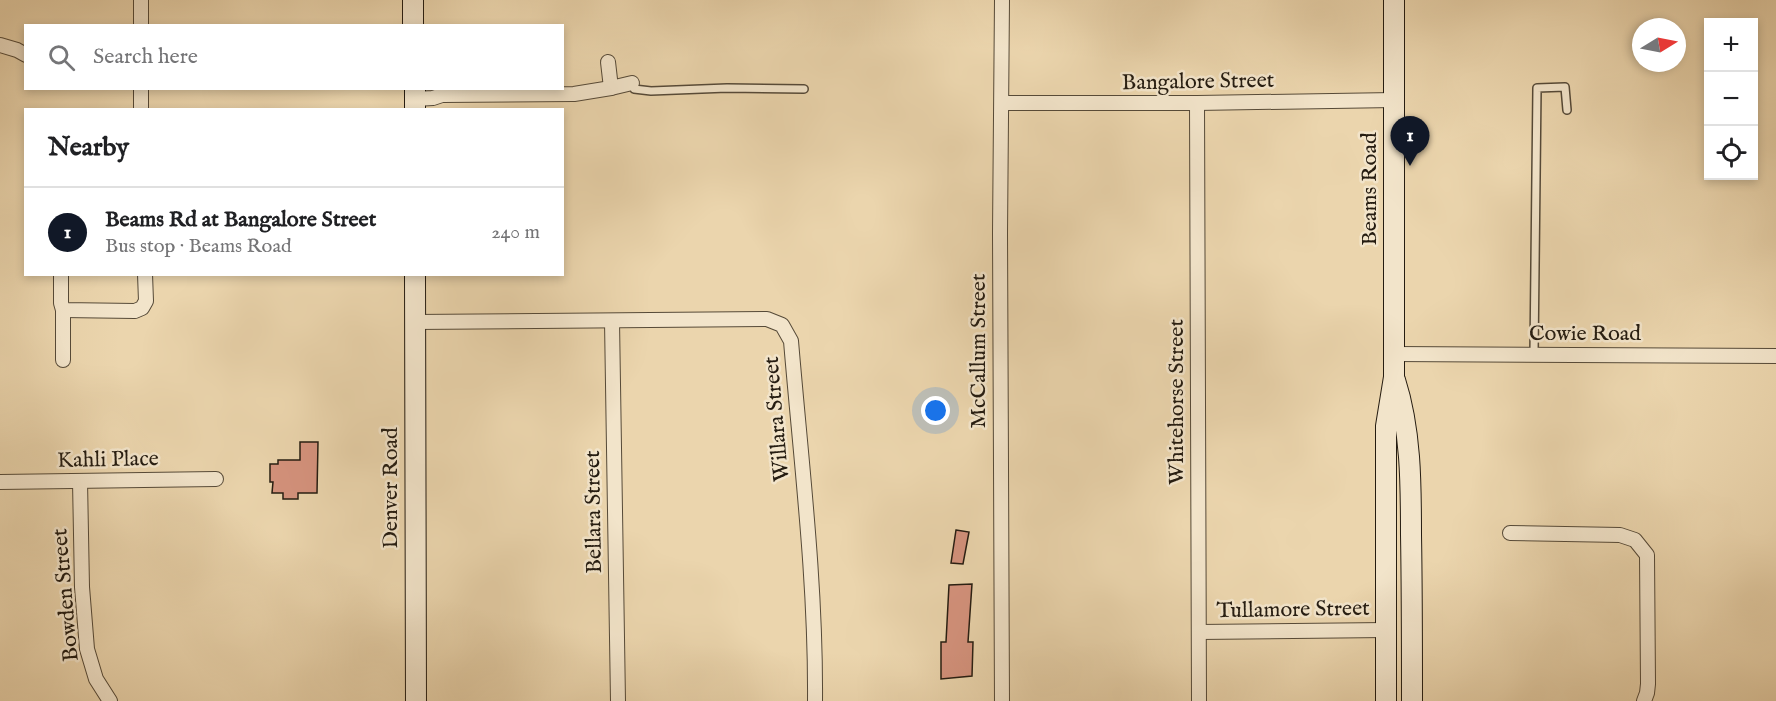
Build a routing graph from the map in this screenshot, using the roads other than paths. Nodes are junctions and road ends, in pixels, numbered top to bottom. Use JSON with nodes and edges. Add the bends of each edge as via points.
{"nodes":[{"id":1,"x":141,"y":0,"type":"edge"},
{"id":2,"x":412,"y":0,"type":"edge"},
{"id":3,"x":1002,"y":0,"type":"edge"},
{"id":4,"x":1394,"y":0,"type":"edge"},
{"id":5,"x":141,"y":24,"type":"edge"},
{"id":6,"x":413,"y":24,"type":"edge"},
{"id":7,"x":0,"y":45,"type":"edge"},
{"id":8,"x":24,"y":55,"type":"edge"},
{"id":9,"x":608,"y":62,"type":"dead end"},
{"id":10,"x":632,"y":83,"type":"joint"},
{"id":11,"x":611,"y":88,"type":"junction"},
{"id":12,"x":804,"y":89,"type":"dead end"},
{"id":13,"x":141,"y":90,"type":"edge"},
{"id":14,"x":415,"y":99,"type":"edge"},
{"id":15,"x":1394,"y":100,"type":"junction"},
{"id":16,"x":1002,"y":104,"type":"junction"},
{"id":17,"x":1197,"y":104,"type":"junction"},
{"id":18,"x":141,"y":108,"type":"edge"},
{"id":19,"x":1567,"y":110,"type":"dead end"},
{"id":20,"x":61,"y":276,"type":"edge"},
{"id":21,"x":145,"y":276,"type":"edge"},
{"id":22,"x":415,"y":276,"type":"edge"},
{"id":23,"x":63,"y":310,"type":"junction"},
{"id":24,"x":612,"y":321,"type":"junction"},
{"id":25,"x":415,"y":322,"type":"junction"},
{"id":26,"x":1394,"y":354,"type":"junction"},
{"id":27,"x":1534,"y":354,"type":"junction"},
{"id":28,"x":1776,"y":356,"type":"edge"},
{"id":29,"x":63,"y":360,"type":"dead end"},
{"id":30,"x":1394,"y":377,"type":"junction"},
{"id":31,"x":216,"y":479,"type":"dead end"},
{"id":32,"x":80,"y":481,"type":"junction"},
{"id":33,"x":0,"y":482,"type":"edge"},
{"id":34,"x":1510,"y":533,"type":"dead end"},
{"id":35,"x":1386,"y":630,"type":"junction"},
{"id":36,"x":1199,"y":632,"type":"junction"},
{"id":37,"x":110,"y":701,"type":"edge"},
{"id":38,"x":417,"y":701,"type":"edge"},
{"id":39,"x":618,"y":701,"type":"edge"},
{"id":40,"x":815,"y":701,"type":"edge"},
{"id":41,"x":1002,"y":701,"type":"edge"},
{"id":42,"x":1199,"y":701,"type":"edge"},
{"id":43,"x":1386,"y":701,"type":"edge"},
{"id":44,"x":1412,"y":701,"type":"edge"},
{"id":45,"x":1644,"y":701,"type":"edge"}],
"edges":[{"from":1,"to":5,"type":"street"},
{"from":2,"to":6,"type":"main road"},
{"from":3,"to":16,"type":"street","name":"McCallum Street"},
{"from":4,"to":15,"type":"main road","name":"Beams Road"},
{"from":7,"to":8,"type":"street"},
{"from":9,"to":11,"type":"street"},
{"from":10,"to":11,"type":"street"},
{"from":10,"to":12,"type":"lane","via":[[634,89],[651,91]]},
{"from":11,"to":14,"type":"street","via":[[574,94],[442,95]]},
{"from":13,"to":18,"type":"street"},
{"from":15,"to":17,"type":"street","name":"Bangalore Street"},
{"from":15,"to":26,"type":"main road","name":"Beams Road"},
{"from":16,"to":17,"type":"street","name":"Bangalore Street"},
{"from":16,"to":41,"type":"street","name":"McCallum Street"},
{"from":17,"to":36,"type":"street","name":"Whitehorse Street"},
{"from":19,"to":27,"type":"lane","via":[[1565,87],[1537,88]]},
{"from":20,"to":23,"type":"street"},
{"from":21,"to":23,"type":"street","via":[[146,301],[135,311]]},
{"from":22,"to":25,"type":"main road","name":"Denver Road"},
{"from":23,"to":29,"type":"street"},
{"from":24,"to":25,"type":"street","name":"Willara Street"},
{"from":24,"to":39,"type":"street","name":"Bellara Street"},
{"from":24,"to":40,"type":"street","name":"Willara Street","via":[[766,319],[782,325],[792,341],[815,646]]},
{"from":25,"to":38,"type":"main road","name":"Denver Road"},
{"from":26,"to":27,"type":"street","name":"Cowie Road"},
{"from":26,"to":30,"type":"main road","name":"Beams Road"},
{"from":27,"to":28,"type":"street","name":"Cowie Road"},
{"from":30,"to":35,"type":"main road","name":"Beams Road","via":[[1386,426]]},
{"from":30,"to":44,"type":"main road","name":"Beams Road","via":[[1403,404],[1409,455]]},
{"from":31,"to":32,"type":"street","name":"Kahli Place"},
{"from":32,"to":33,"type":"street","name":"Kahli Place"},
{"from":32,"to":37,"type":"street","name":"Bowden Street","via":[[87,649],[96,679]]},
{"from":34,"to":45,"type":"street","via":[[1620,534],[1635,540],[1647,555],[1648,684]]},
{"from":35,"to":36,"type":"street","name":"Tullamore Street"},
{"from":35,"to":43,"type":"main road","name":"Beams Road"},
{"from":36,"to":42,"type":"street","name":"Whitehorse Street"}]}
